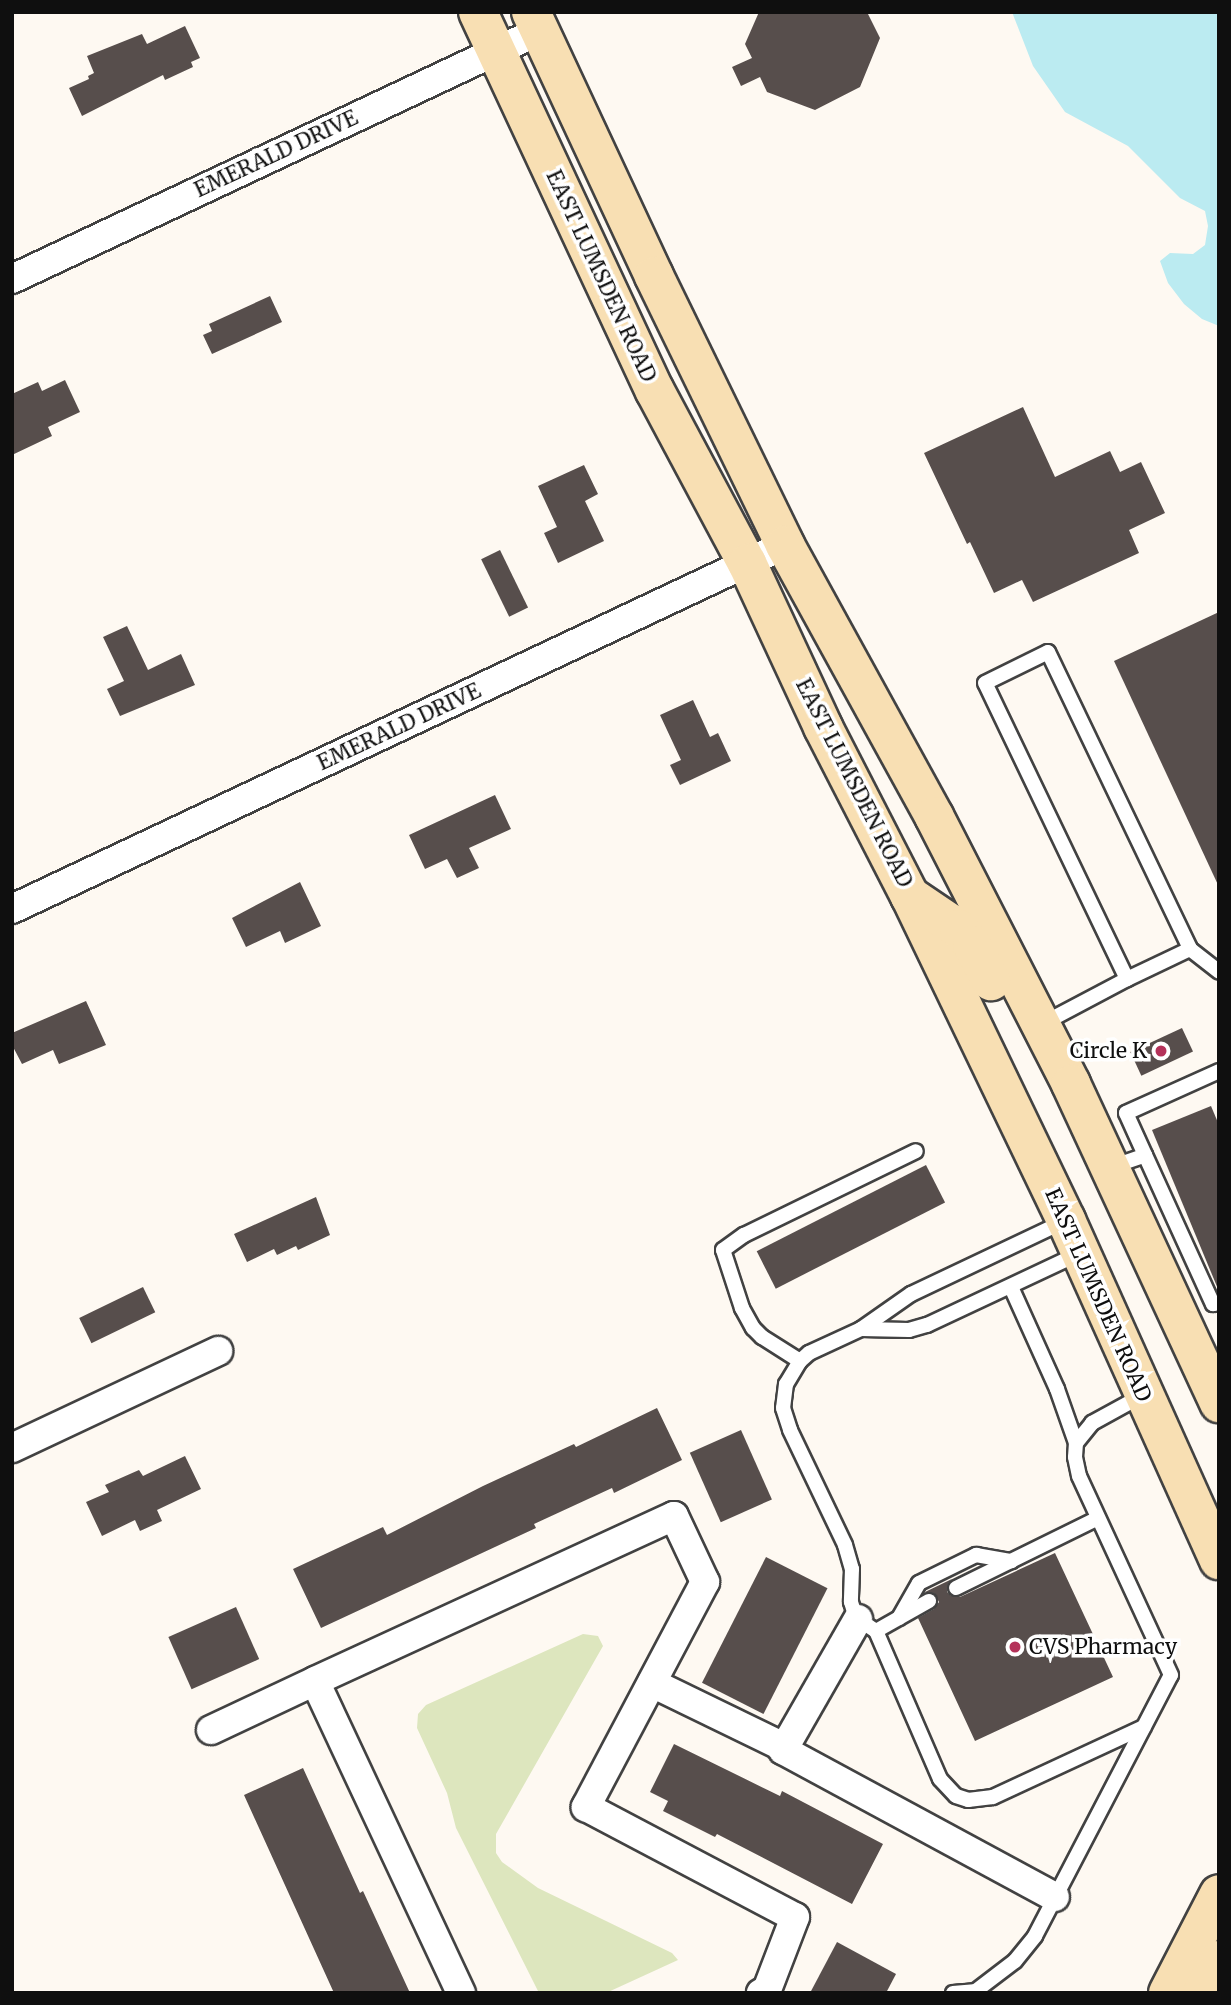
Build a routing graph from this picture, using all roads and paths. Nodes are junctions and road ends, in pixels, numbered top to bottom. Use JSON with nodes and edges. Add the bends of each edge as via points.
{"nodes":[{"id":1,"x":478,"y":12,"type":"edge"},
{"id":2,"x":535,"y":21,"type":"edge"},
{"id":3,"x":496,"y":50,"type":"junction"},
{"id":4,"x":12,"y":279,"type":"edge"},
{"id":5,"x":785,"y":545,"type":"junction"},
{"id":6,"x":747,"y":563,"type":"junction"},
{"id":7,"x":910,"y":896,"type":"junction"},
{"id":8,"x":12,"y":909,"type":"edge"},
{"id":9,"x":1190,"y":949,"type":"junction"},
{"id":10,"x":1219,"y":972,"type":"edge"},
{"id":11,"x":1128,"y":979,"type":"junction"},
{"id":12,"x":1040,"y":1025,"type":"junction"},
{"id":13,"x":1217,"y":1076,"type":"edge"},
{"id":14,"x":1085,"y":1114,"type":"junction"},
{"id":15,"x":916,"y":1151,"type":"dead end"},
{"id":16,"x":1128,"y":1161,"type":"junction"},
{"id":17,"x":1073,"y":1237,"type":"junction"},
{"id":18,"x":1010,"y":1287,"type":"junction"},
{"id":19,"x":1219,"y":1303,"type":"edge"},
{"id":20,"x":861,"y":1329,"type":"junction"},
{"id":21,"x":218,"y":1351,"type":"dead end"},
{"id":22,"x":800,"y":1362,"type":"junction"},
{"id":23,"x":1143,"y":1395,"type":"junction"},
{"id":24,"x":1219,"y":1403,"type":"edge"},
{"id":25,"x":1076,"y":1443,"type":"junction"},
{"id":26,"x":12,"y":1448,"type":"edge"},
{"id":27,"x":1098,"y":1518,"type":"junction"},
{"id":28,"x":1219,"y":1560,"type":"edge"},
{"id":29,"x":1011,"y":1561,"type":"junction"},
{"id":30,"x":956,"y":1588,"type":"dead end"},
{"id":31,"x":929,"y":1601,"type":"dead end"},
{"id":32,"x":899,"y":1618,"type":"junction"},
{"id":33,"x":867,"y":1625,"type":"junction"},
{"id":34,"x":315,"y":1681,"type":"junction"},
{"id":35,"x":652,"y":1683,"type":"junction"},
{"id":36,"x":1144,"y":1727,"type":"junction"},
{"id":37,"x":211,"y":1730,"type":"dead end"},
{"id":38,"x":783,"y":1748,"type":"junction"},
{"id":39,"x":1219,"y":1894,"type":"edge"},
{"id":40,"x":1055,"y":1898,"type":"junction"},
{"id":41,"x":1219,"y":1960,"type":"edge"},
{"id":42,"x":974,"y":1992,"type":"edge"},
{"id":43,"x":461,"y":1993,"type":"edge"},
{"id":44,"x":761,"y":1993,"type":"edge"},
{"id":45,"x":953,"y":1993,"type":"edge"},
{"id":46,"x":1168,"y":1993,"type":"edge"},
{"id":47,"x":1202,"y":1993,"type":"edge"}],
"edges":[{"from":1,"to":3,"type":"main road","name":"EAST LUMSDEN ROAD"},
{"from":2,"to":3,"type":"street","name":"EMERALD DRIVE"},
{"from":2,"to":5,"type":"main road"},
{"from":3,"to":4,"type":"street","name":"EMERALD DRIVE"},
{"from":3,"to":6,"type":"main road","name":"EAST LUMSDEN ROAD","via":[[655,391]]},
{"from":5,"to":6,"type":"street","name":"EMERALD DRIVE"},
{"from":5,"to":12,"type":"main road","via":[[934,816]]},
{"from":6,"to":7,"type":"main road","name":"EAST LUMSDEN ROAD","via":[[823,727]]},
{"from":6,"to":8,"type":"street","name":"EMERALD DRIVE"},
{"from":7,"to":14,"type":"main road","via":[[959,929],[972,945],[1063,1118]]},
{"from":7,"to":17,"type":"main road","name":"EAST LUMSDEN ROAD"},
{"from":9,"to":10,"type":"lane"},
{"from":9,"to":11,"type":"lane"},
{"from":9,"to":11,"type":"lane","via":[[1048,652],[985,683]]},
{"from":11,"to":12,"type":"lane"},
{"from":12,"to":14,"type":"main road"},
{"from":13,"to":16,"type":"lane","via":[[1126,1113]]},
{"from":14,"to":16,"type":"main road"},
{"from":15,"to":22,"type":"lane","via":[[744,1235],[723,1250],[753,1328]]},
{"from":16,"to":19,"type":"lane","via":[[1213,1304]]},
{"from":16,"to":24,"type":"main road"},
{"from":17,"to":18,"type":"lane"},
{"from":17,"to":20,"type":"lane","via":[[911,1294]]},
{"from":17,"to":23,"type":"main road","name":"EAST LUMSDEN ROAD"},
{"from":18,"to":20,"type":"lane","via":[[927,1325],[909,1330]]},
{"from":18,"to":25,"type":"lane","via":[[1057,1388]]},
{"from":20,"to":22,"type":"lane","via":[[809,1353]]},
{"from":21,"to":26,"type":"street"},
{"from":22,"to":33,"type":"lane","via":[[786,1384],[786,1420],[845,1545],[852,1569],[851,1602]]},
{"from":23,"to":25,"type":"lane","via":[[1092,1423]]},
{"from":23,"to":28,"type":"main road","name":"EAST LUMSDEN ROAD"},
{"from":25,"to":27,"type":"lane","via":[[1079,1476]]},
{"from":27,"to":29,"type":"lane"},
{"from":27,"to":36,"type":"lane","via":[[1171,1675]]},
{"from":29,"to":30,"type":"lane"},
{"from":29,"to":32,"type":"lane","via":[[976,1555],[919,1583]]},
{"from":31,"to":32,"type":"lane"},
{"from":32,"to":33,"type":"lane"},
{"from":33,"to":36,"type":"lane","via":[[940,1779],[956,1796],[968,1800],[993,1797]]},
{"from":33,"to":38,"type":"street"},
{"from":34,"to":35,"type":"street","via":[[674,1516],[705,1582]]},
{"from":34,"to":37,"type":"street"},
{"from":34,"to":43,"type":"street"},
{"from":35,"to":38,"type":"street"},
{"from":35,"to":44,"type":"street","via":[[586,1807],[795,1917],[767,1990]]},
{"from":36,"to":40,"type":"lane"},
{"from":38,"to":40,"type":"street"},
{"from":39,"to":46,"type":"main road"},
{"from":40,"to":42,"type":"lane","via":[[1026,1949]]},
{"from":41,"to":47,"type":"main road"},
{"from":42,"to":45,"type":"lane"}]}
